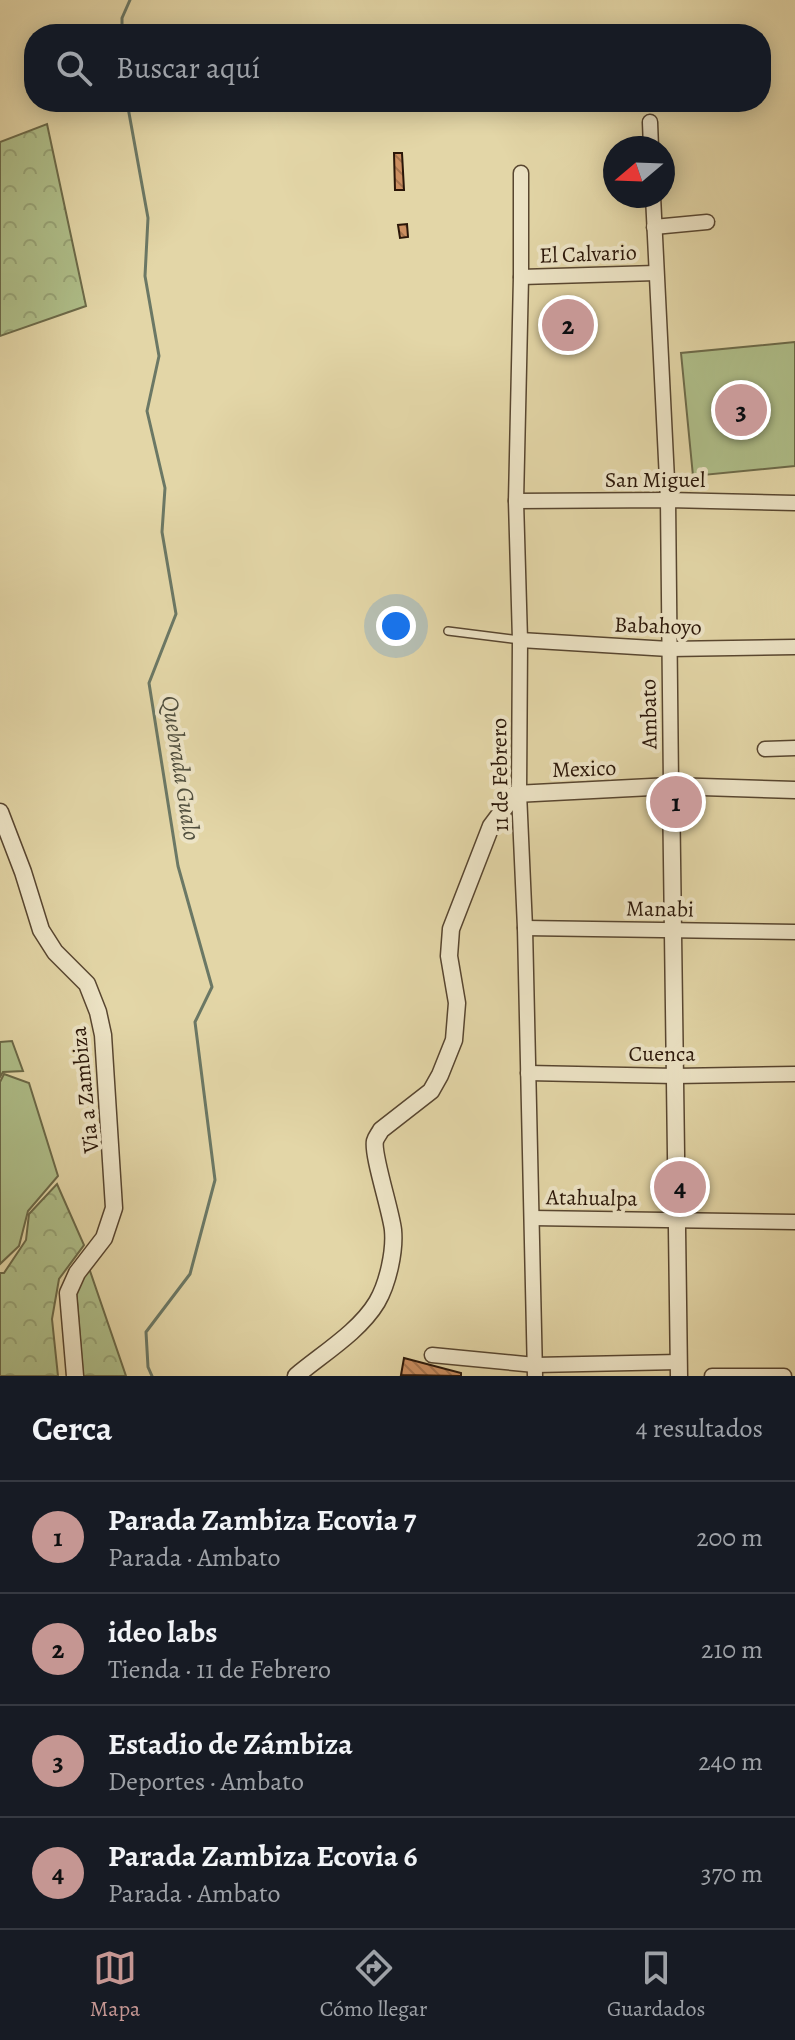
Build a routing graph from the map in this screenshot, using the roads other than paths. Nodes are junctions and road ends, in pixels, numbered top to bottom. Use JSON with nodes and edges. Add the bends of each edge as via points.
{"nodes":[{"id":1,"x":650,"y":122,"type":"dead end"},
{"id":2,"x":651,"y":136,"type":"edge"},
{"id":3,"x":521,"y":173,"type":"dead end"},
{"id":4,"x":653,"y":208,"type":"edge"},
{"id":5,"x":707,"y":222,"type":"dead end"},
{"id":6,"x":654,"y":227,"type":"junction"},
{"id":7,"x":656,"y":273,"type":"junction"},
{"id":8,"x":521,"y":277,"type":"junction"},
{"id":9,"x":668,"y":500,"type":"junction"},
{"id":10,"x":516,"y":501,"type":"junction"},
{"id":11,"x":795,"y":503,"type":"edge"},
{"id":12,"x":448,"y":631,"type":"dead end"},
{"id":13,"x":520,"y":640,"type":"junction"},
{"id":14,"x":795,"y":647,"type":"edge"},
{"id":15,"x":669,"y":649,"type":"junction"},
{"id":16,"x":795,"y":748,"type":"edge"},
{"id":17,"x":765,"y":749,"type":"dead end"},
{"id":18,"x":671,"y":786,"type":"junction"},
{"id":19,"x":795,"y":790,"type":"edge"},
{"id":20,"x":519,"y":793,"type":"junction"},
{"id":21,"x":0,"y":812,"type":"edge"},
{"id":22,"x":525,"y":928,"type":"junction"},
{"id":23,"x":674,"y":930,"type":"junction"},
{"id":24,"x":795,"y":932,"type":"edge"},
{"id":25,"x":528,"y":1073,"type":"junction"},
{"id":26,"x":795,"y":1074,"type":"edge"},
{"id":27,"x":675,"y":1076,"type":"junction"},
{"id":28,"x":532,"y":1218,"type":"junction"},
{"id":29,"x":678,"y":1221,"type":"junction"},
{"id":30,"x":795,"y":1222,"type":"edge"},
{"id":31,"x":432,"y":1355,"type":"dead end"},
{"id":32,"x":535,"y":1370,"type":"edge"},
{"id":33,"x":682,"y":1372,"type":"edge"},
{"id":34,"x":75,"y":1376,"type":"edge"},
{"id":35,"x":296,"y":1376,"type":"edge"},
{"id":36,"x":712,"y":1376,"type":"edge"},
{"id":37,"x":784,"y":1376,"type":"edge"}],
"edges":[{"from":1,"to":2,"type":"street"},
{"from":3,"to":8,"type":"street","name":"11 de Febrero"},
{"from":4,"to":6,"type":"street","name":"Ambato"},
{"from":5,"to":6,"type":"street"},
{"from":6,"to":7,"type":"street","name":"Ambato"},
{"from":7,"to":8,"type":"street","name":"El Calvario"},
{"from":7,"to":9,"type":"street","name":"Ambato"},
{"from":8,"to":10,"type":"street","name":"11 de Febrero"},
{"from":9,"to":10,"type":"street","name":"San Miguel"},
{"from":9,"to":11,"type":"street","name":"San Miguel"},
{"from":9,"to":15,"type":"street","name":"Ambato"},
{"from":10,"to":13,"type":"street","name":"11 de Febrero"},
{"from":12,"to":13,"type":"lane"},
{"from":13,"to":15,"type":"street","name":"Babahoyo"},
{"from":13,"to":20,"type":"street","name":"11 de Febrero"},
{"from":14,"to":15,"type":"street","name":"Babahoyo"},
{"from":15,"to":18,"type":"street","name":"Ambato"},
{"from":16,"to":17,"type":"street"},
{"from":18,"to":19,"type":"street","name":"Mexico"},
{"from":18,"to":20,"type":"street","name":"Mexico"},
{"from":18,"to":23,"type":"street","name":"Ambato"},
{"from":20,"to":22,"type":"street","name":"11 de Febrero"},
{"from":20,"to":35,"type":"street","via":[[491,826],[451,929],[449,956],[457,1003],[454,1040],[440,1075],[431,1091],[375,1139],[394,1235],[384,1287],[359,1323]]},
{"from":21,"to":34,"type":"street","name":"Via a Zambiza","via":[[41,930],[87,984],[103,1035],[114,1208],[104,1238],[68,1293]]},
{"from":22,"to":23,"type":"street","name":"Manabi"},
{"from":22,"to":25,"type":"street","name":"11 de Febrero"},
{"from":23,"to":24,"type":"street","name":"Manabi"},
{"from":23,"to":27,"type":"street","name":"Ambato"},
{"from":25,"to":27,"type":"street","name":"Cuenca"},
{"from":25,"to":28,"type":"street","name":"11 de Febrero"},
{"from":26,"to":27,"type":"street","name":"Cuenca"},
{"from":27,"to":29,"type":"street","name":"Ambato"},
{"from":28,"to":29,"type":"street","name":"Atahualpa"},
{"from":28,"to":32,"type":"street","name":"11 de Febrero"},
{"from":29,"to":30,"type":"street","name":"Atahualpa"},
{"from":29,"to":33,"type":"street","name":"Ambato"},
{"from":31,"to":32,"type":"street"},
{"from":32,"to":33,"type":"street"},
{"from":36,"to":37,"type":"street"}]}
